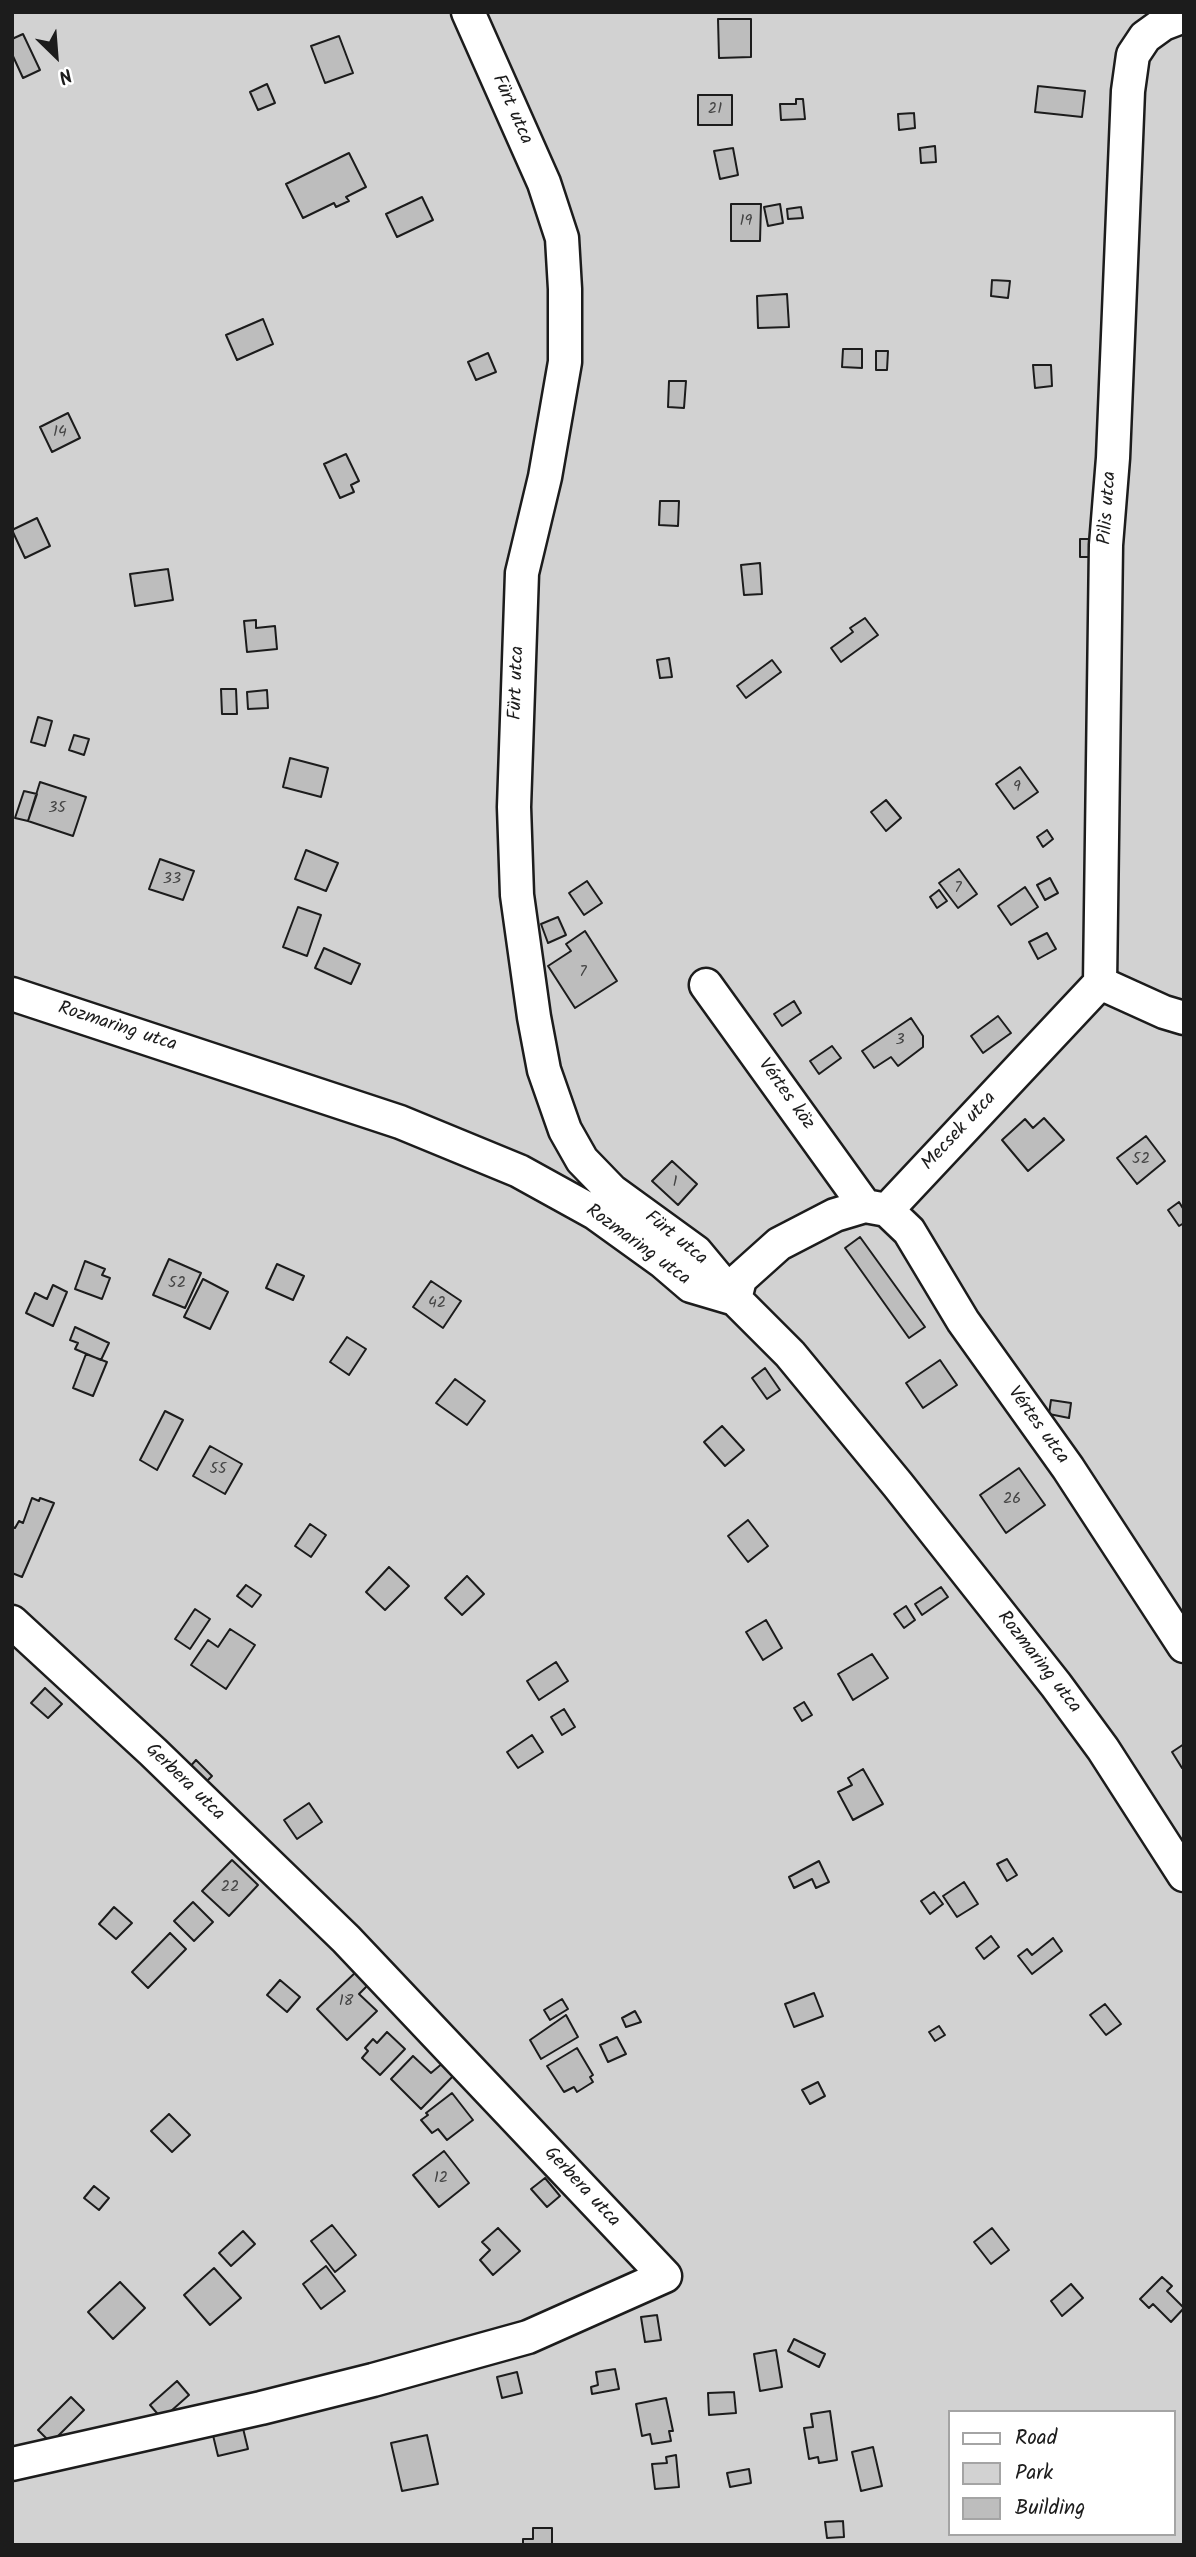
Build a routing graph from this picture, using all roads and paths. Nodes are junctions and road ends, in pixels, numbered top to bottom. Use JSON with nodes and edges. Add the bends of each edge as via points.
{"nodes":[{"id":1,"x":468,"y":12,"type":"edge"},
{"id":2,"x":1184,"y":16,"type":"edge"},
{"id":3,"x":1100,"y":983,"type":"junction"},
{"id":4,"x":706,"y":985,"type":"dead end"},
{"id":5,"x":12,"y":994,"type":"edge"},
{"id":6,"x":1184,"y":1018,"type":"edge"},
{"id":7,"x":876,"y":1208,"type":"junction"},
{"id":8,"x":735,"y":1299,"type":"junction"},
{"id":9,"x":12,"y":1622,"type":"edge"},
{"id":10,"x":1184,"y":1646,"type":"edge"},
{"id":11,"x":1184,"y":1875,"type":"edge"},
{"id":12,"x":12,"y":2464,"type":"edge"}],
"edges":[{"from":1,"to":8,"type":"street","name":"Fürt utca","via":[[544,183],[562,238],[565,362],[522,573],[514,807],[517,895],[544,1070],[565,1129],[582,1160],[612,1191],[696,1252]]},
{"from":2,"to":3,"type":"street","name":"Pilis utca","via":[[1163,23],[1145,37],[1133,55],[1128,91],[1106,545]]},
{"from":3,"to":6,"type":"street"},
{"from":3,"to":7,"type":"street","name":"Mecsek utca"},
{"from":4,"to":7,"type":"street","name":"Vértes köz"},
{"from":5,"to":8,"type":"street","name":"Rozmaring utca","via":[[400,1122],[519,1171],[595,1213],[691,1286]]},
{"from":7,"to":8,"type":"street","name":"Mecsek utca","via":[[835,1215],[779,1244],[740,1279]]},
{"from":7,"to":10,"type":"street","name":"Vértes utca","via":[[909,1231],[963,1321],[1068,1468]]},
{"from":8,"to":11,"type":"street","name":"Rozmaring utca","via":[[790,1354],[1056,1685]]},
{"from":9,"to":12,"type":"street","name":"Gerbera utca","via":[[346,1939],[665,2276],[528,2337],[311,2396]]}]}
